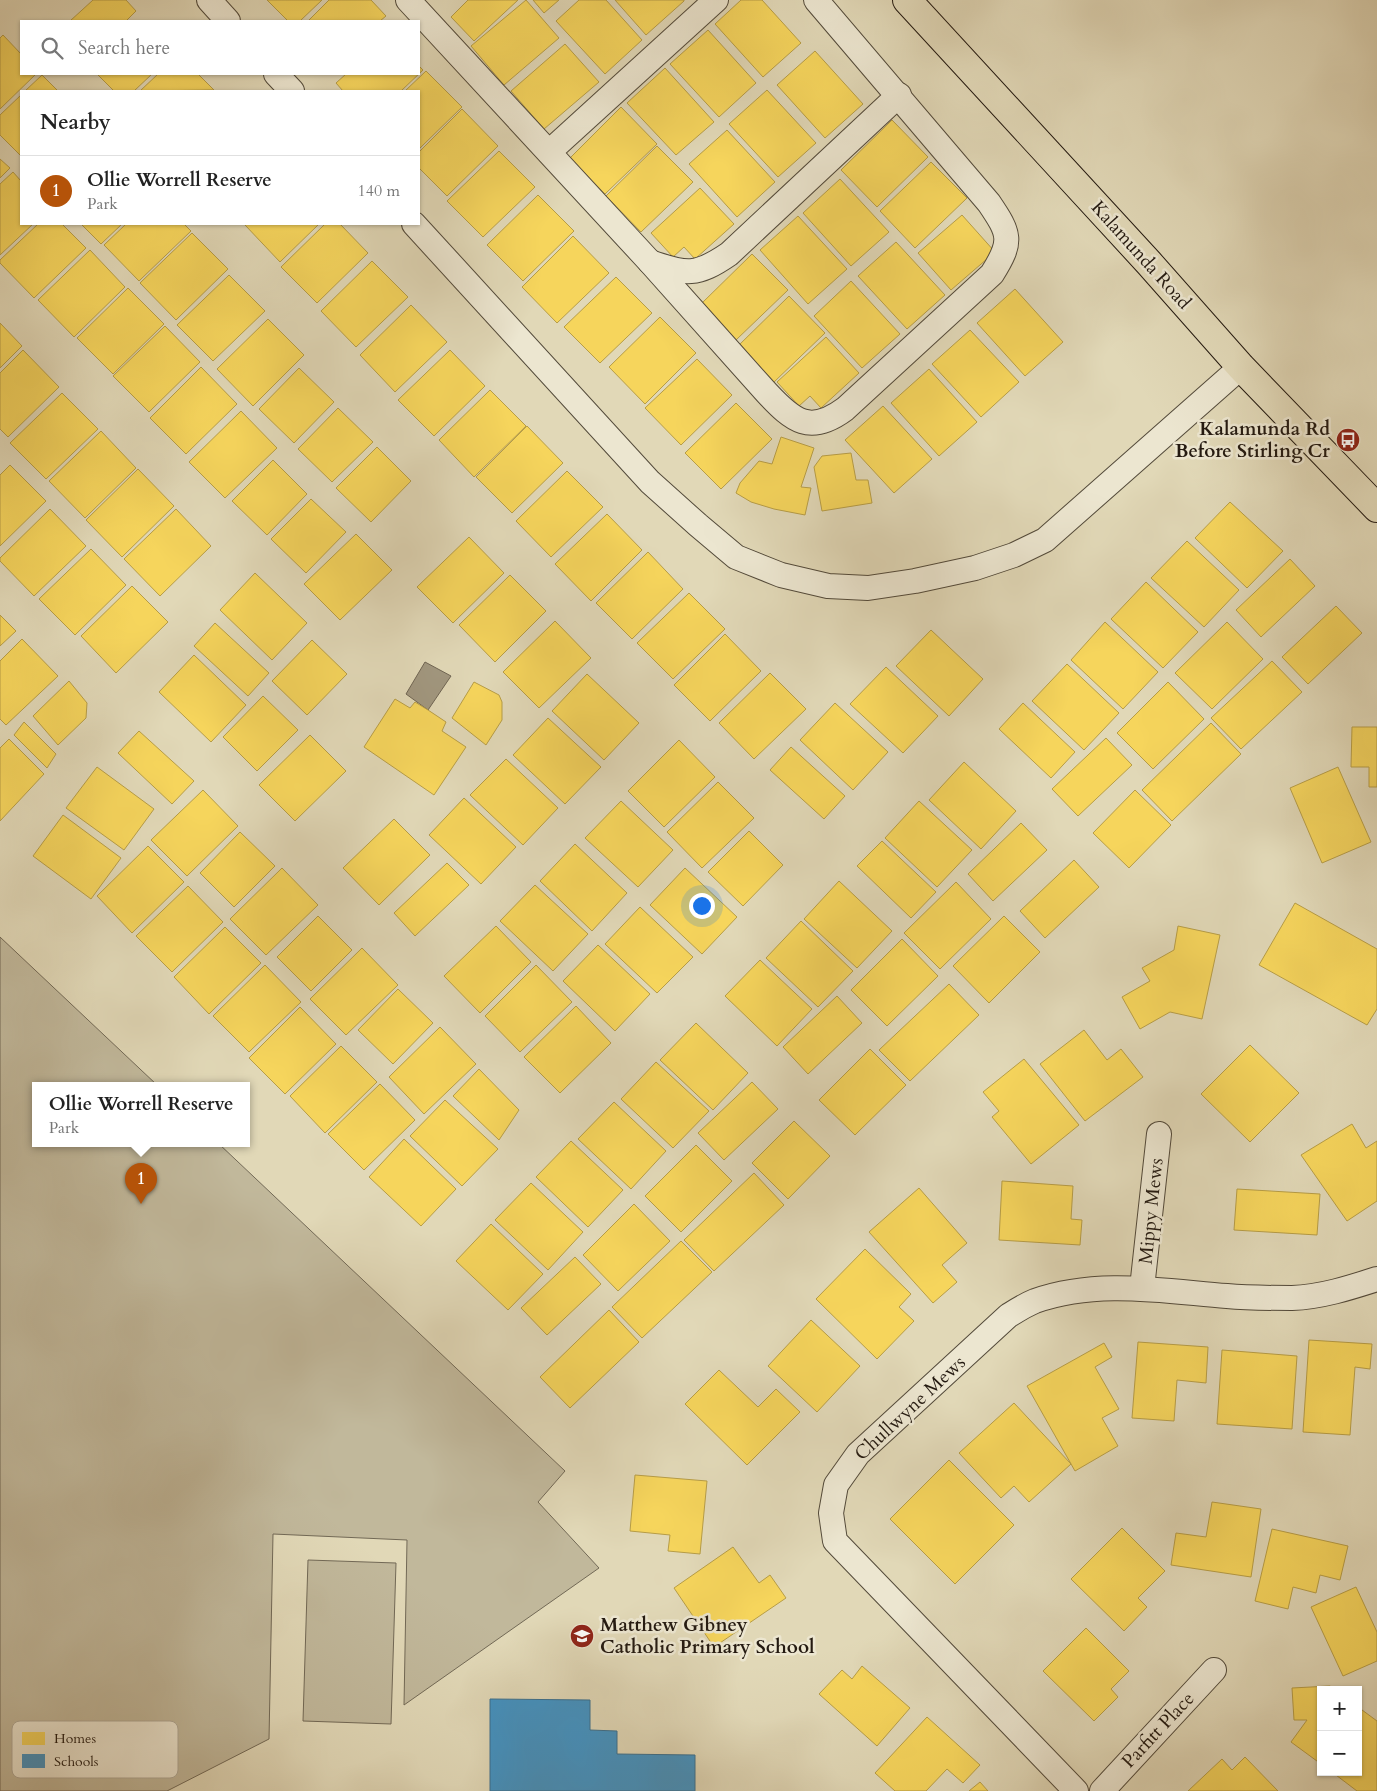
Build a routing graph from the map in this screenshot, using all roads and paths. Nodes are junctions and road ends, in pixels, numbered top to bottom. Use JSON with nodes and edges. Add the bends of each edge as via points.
{"nodes":[{"id":1,"x":209,"y":0,"type":"edge"},
{"id":2,"x":716,"y":0,"type":"edge"},
{"id":3,"x":816,"y":0,"type":"edge"},
{"id":4,"x":907,"y":0,"type":"edge"},
{"id":5,"x":413,"y":2,"type":"edge"},
{"id":6,"x":227,"y":20,"type":"edge"},
{"id":7,"x":277,"y":75,"type":"edge"},
{"id":8,"x":291,"y":90,"type":"edge"},
{"id":9,"x":899,"y":95,"type":"junction"},
{"id":10,"x":549,"y":152,"type":"junction"},
{"id":11,"x":415,"y":225,"type":"edge"},
{"id":12,"x":644,"y":256,"type":"junction"},
{"id":13,"x":1241,"y":367,"type":"junction"},
{"id":14,"x":1377,"y":508,"type":"edge"},
{"id":15,"x":1159,"y":1134,"type":"dead end"},
{"id":16,"x":1377,"y":1279,"type":"edge"},
{"id":17,"x":1142,"y":1288,"type":"junction"},
{"id":18,"x":1214,"y":1670,"type":"dead end"},
{"id":19,"x":1076,"y":1791,"type":"edge"},
{"id":20,"x":1102,"y":1791,"type":"edge"}],
"edges":[{"from":1,"to":6,"type":"street"},
{"from":2,"to":10,"type":"street"},
{"from":3,"to":9,"type":"street"},
{"from":4,"to":13,"type":"main road","name":"Kalamunda Road"},
{"from":5,"to":10,"type":"street"},
{"from":7,"to":8,"type":"street"},
{"from":9,"to":12,"type":"street","via":[[729,254],[711,267],[696,272],[675,271]]},
{"from":9,"to":12,"type":"street","via":[[989,203],[1008,240],[1003,257],[992,274],[831,420],[814,423],[797,419],[782,409]]},
{"from":10,"to":12,"type":"street"},
{"from":11,"to":13,"type":"street","via":[[650,482],[698,526],[736,556],[781,575],[828,586],[868,588],[914,581],[975,568],[1045,540]]},
{"from":13,"to":14,"type":"main road","name":"Kalamunda Road"},
{"from":15,"to":17,"type":"street","name":"Mippy Mews"},
{"from":16,"to":17,"type":"street","name":"Chullwyne Mews","via":[[1336,1292],[1294,1298]]},
{"from":17,"to":19,"type":"street","name":"Chullwyne Mews","via":[[1066,1293],[1033,1302],[1008,1316],[858,1454],[836,1485],[832,1513],[835,1540]]},
{"from":18,"to":20,"type":"street","name":"Parfitt Place"}]}
